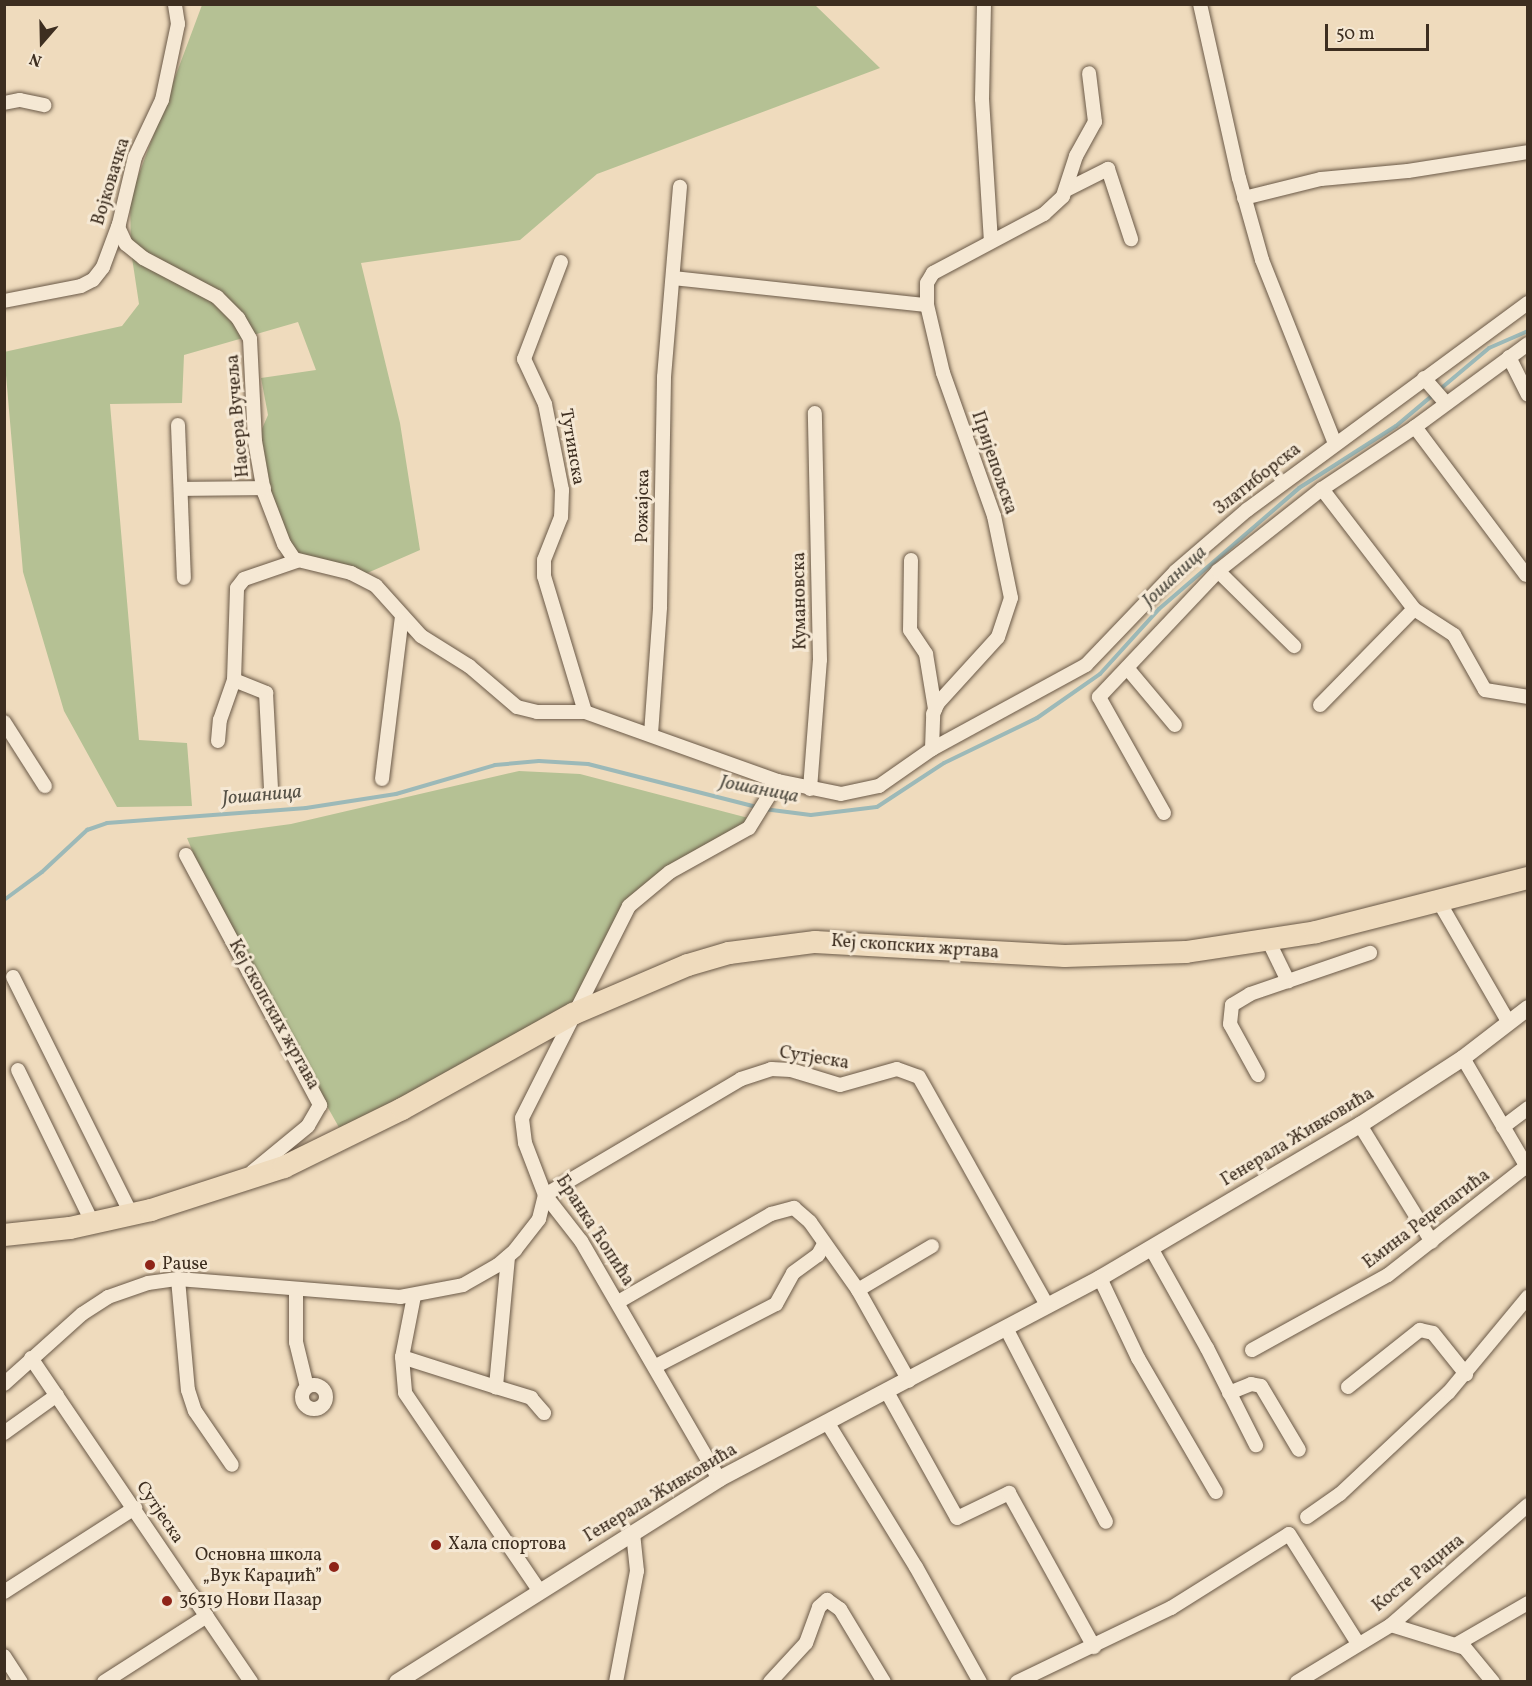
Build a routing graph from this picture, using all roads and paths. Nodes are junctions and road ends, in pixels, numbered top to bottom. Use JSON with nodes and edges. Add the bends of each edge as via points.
{"nodes":[{"id":1,"x":175,"y":4,"type":"edge"},
{"id":2,"x":984,"y":4,"type":"edge"},
{"id":3,"x":1200,"y":4,"type":"edge"},
{"id":4,"x":1089,"y":74,"type":"dead end"},
{"id":5,"x":4,"y":103,"type":"edge"},
{"id":6,"x":44,"y":105,"type":"dead end"},
{"id":7,"x":1527,"y":152,"type":"edge"},
{"id":8,"x":680,"y":187,"type":"dead end"},
{"id":9,"x":1068,"y":189,"type":"junction"},
{"id":10,"x":1244,"y":198,"type":"junction"},
{"id":11,"x":118,"y":227,"type":"junction"},
{"id":12,"x":1131,"y":239,"type":"dead end"},
{"id":13,"x":991,"y":241,"type":"junction"},
{"id":14,"x":561,"y":262,"type":"dead end"},
{"id":15,"x":673,"y":278,"type":"junction"},
{"id":16,"x":4,"y":301,"type":"edge"},
{"id":17,"x":1527,"y":303,"type":"edge"},
{"id":18,"x":927,"y":305,"type":"junction"},
{"id":19,"x":1527,"y":344,"type":"edge"},
{"id":20,"x":1509,"y":357,"type":"junction"},
{"id":21,"x":1427,"y":382,"type":"junction"},
{"id":22,"x":1527,"y":394,"type":"edge"},
{"id":23,"x":1444,"y":400,"type":"junction"},
{"id":24,"x":815,"y":413,"type":"dead end"},
{"id":25,"x":178,"y":425,"type":"dead end"},
{"id":26,"x":1415,"y":427,"type":"junction"},
{"id":27,"x":1335,"y":443,"type":"junction"},
{"id":28,"x":264,"y":488,"type":"junction"},
{"id":29,"x":182,"y":489,"type":"junction"},
{"id":30,"x":1322,"y":489,"type":"junction"},
{"id":31,"x":911,"y":560,"type":"dead end"},
{"id":32,"x":297,"y":561,"type":"junction"},
{"id":33,"x":1218,"y":571,"type":"junction"},
{"id":34,"x":1526,"y":576,"type":"edge"},
{"id":35,"x":184,"y":578,"type":"dead end"},
{"id":36,"x":1414,"y":609,"type":"junction"},
{"id":37,"x":402,"y":617,"type":"junction"},
{"id":38,"x":1294,"y":646,"type":"dead end"},
{"id":39,"x":1128,"y":669,"type":"junction"},
{"id":40,"x":234,"y":680,"type":"junction"},
{"id":41,"x":1527,"y":697,"type":"edge"},
{"id":42,"x":1320,"y":705,"type":"dead end"},
{"id":43,"x":935,"y":709,"type":"junction"},
{"id":44,"x":585,"y":712,"type":"junction"},
{"id":45,"x":4,"y":722,"type":"edge"},
{"id":46,"x":1175,"y":725,"type":"dead end"},
{"id":47,"x":651,"y":734,"type":"junction"},
{"id":48,"x":218,"y":741,"type":"dead end"},
{"id":49,"x":932,"y":749,"type":"junction"},
{"id":50,"x":382,"y":779,"type":"dead end"},
{"id":51,"x":45,"y":786,"type":"dead end"},
{"id":52,"x":775,"y":787,"type":"junction"},
{"id":53,"x":271,"y":789,"type":"dead end"},
{"id":54,"x":810,"y":789,"type":"junction"},
{"id":55,"x":1164,"y":813,"type":"dead end"},
{"id":56,"x":186,"y":855,"type":"dead end"},
{"id":57,"x":1527,"y":878,"type":"edge"},
{"id":58,"x":1438,"y":900,"type":"junction"},
{"id":59,"x":1268,"y":940,"type":"junction"},
{"id":60,"x":1370,"y":953,"type":"dead end"},
{"id":61,"x":13,"y":977,"type":"dead end"},
{"id":62,"x":1288,"y":981,"type":"junction"},
{"id":63,"x":1527,"y":1008,"type":"edge"},
{"id":64,"x":573,"y":1014,"type":"junction"},
{"id":65,"x":1509,"y":1023,"type":"junction"},
{"id":66,"x":1463,"y":1058,"type":"junction"},
{"id":67,"x":18,"y":1070,"type":"dead end"},
{"id":68,"x":1258,"y":1075,"type":"dead end"},
{"id":69,"x":1527,"y":1108,"type":"edge"},
{"id":70,"x":1360,"y":1125,"type":"junction"},
{"id":71,"x":1503,"y":1127,"type":"junction"},
{"id":72,"x":1527,"y":1167,"type":"edge"},
{"id":73,"x":237,"y":1184,"type":"junction"},
{"id":74,"x":545,"y":1195,"type":"junction"},
{"id":75,"x":131,"y":1214,"type":"junction"},
{"id":76,"x":93,"y":1224,"type":"junction"},
{"id":77,"x":4,"y":1235,"type":"edge"},
{"id":78,"x":1432,"y":1242,"type":"junction"},
{"id":79,"x":823,"y":1246,"type":"junction"},
{"id":80,"x":932,"y":1246,"type":"dead end"},
{"id":81,"x":1151,"y":1248,"type":"junction"},
{"id":82,"x":508,"y":1257,"type":"junction"},
{"id":83,"x":1100,"y":1278,"type":"junction"},
{"id":84,"x":178,"y":1279,"type":"junction"},
{"id":85,"x":296,"y":1288,"type":"junction"},
{"id":86,"x":858,"y":1290,"type":"junction"},
{"id":87,"x":414,"y":1296,"type":"junction"},
{"id":88,"x":1527,"y":1297,"type":"edge"},
{"id":89,"x":618,"y":1302,"type":"junction"},
{"id":90,"x":1047,"y":1305,"type":"junction"},
{"id":91,"x":1006,"y":1328,"type":"junction"},
{"id":92,"x":1252,"y":1350,"type":"dead end"},
{"id":93,"x":402,"y":1357,"type":"junction"},
{"id":94,"x":31,"y":1358,"type":"junction"},
{"id":95,"x":656,"y":1366,"type":"junction"},
{"id":96,"x":1466,"y":1374,"type":"junction"},
{"id":97,"x":909,"y":1381,"type":"junction"},
{"id":98,"x":4,"y":1384,"type":"edge"},
{"id":99,"x":307,"y":1387,"type":"dead end"},
{"id":100,"x":496,"y":1387,"type":"junction"},
{"id":101,"x":1348,"y":1387,"type":"dead end"},
{"id":102,"x":887,"y":1392,"type":"junction"},
{"id":103,"x":1229,"y":1393,"type":"junction"},
{"id":104,"x":57,"y":1395,"type":"junction"},
{"id":105,"x":544,"y":1413,"type":"dead end"},
{"id":106,"x":827,"y":1422,"type":"junction"},
{"id":107,"x":4,"y":1432,"type":"edge"},
{"id":108,"x":1256,"y":1445,"type":"dead end"},
{"id":109,"x":1299,"y":1449,"type":"dead end"},
{"id":110,"x":232,"y":1465,"type":"dead end"},
{"id":111,"x":719,"y":1479,"type":"junction"},
{"id":112,"x":1216,"y":1492,"type":"dead end"},
{"id":113,"x":1527,"y":1505,"type":"edge"},
{"id":114,"x":135,"y":1508,"type":"junction"},
{"id":115,"x":1307,"y":1517,"type":"dead end"},
{"id":116,"x":1106,"y":1522,"type":"dead end"},
{"id":117,"x":633,"y":1533,"type":"junction"},
{"id":118,"x":4,"y":1592,"type":"edge"},
{"id":119,"x":540,"y":1592,"type":"junction"},
{"id":120,"x":1527,"y":1603,"type":"edge"},
{"id":121,"x":207,"y":1616,"type":"junction"},
{"id":122,"x":1391,"y":1625,"type":"junction"},
{"id":123,"x":1357,"y":1642,"type":"junction"},
{"id":124,"x":1457,"y":1644,"type":"junction"},
{"id":125,"x":1094,"y":1647,"type":"junction"},
{"id":126,"x":4,"y":1656,"type":"edge"},
{"id":127,"x":21,"y":1682,"type":"edge"},
{"id":128,"x":104,"y":1682,"type":"edge"},
{"id":129,"x":251,"y":1682,"type":"edge"},
{"id":130,"x":397,"y":1682,"type":"edge"},
{"id":131,"x":616,"y":1682,"type":"edge"},
{"id":132,"x":770,"y":1682,"type":"edge"},
{"id":133,"x":884,"y":1682,"type":"edge"},
{"id":134,"x":980,"y":1682,"type":"edge"},
{"id":135,"x":1017,"y":1682,"type":"edge"},
{"id":136,"x":1297,"y":1682,"type":"edge"},
{"id":137,"x":1493,"y":1682,"type":"edge"}],
"edges":[{"from":1,"to":11,"type":"street","name":"Војковачка","via":[[178,24],[162,100],[135,157]]},
{"from":2,"to":13,"type":"street","via":[[982,99]]},
{"from":3,"to":10,"type":"street"},
{"from":4,"to":9,"type":"street","name":"Пријепољска","via":[[1095,122],[1077,156]]},
{"from":5,"to":6,"type":"street","via":[[20,100]]},
{"from":7,"to":10,"type":"street","via":[[1408,171],[1321,179]]},
{"from":8,"to":15,"type":"street","name":"Рожајска"},
{"from":9,"to":12,"type":"street","name":"Пријепољска","via":[[1108,169]]},
{"from":9,"to":13,"type":"street","name":"Пријепољска","via":[[1044,214]]},
{"from":10,"to":27,"type":"street","via":[[1269,280]]},
{"from":11,"to":16,"type":"street","name":"Војковачка","via":[[93,280],[81,286]]},
{"from":11,"to":28,"type":"street","name":"Насера Вучеља","via":[[134,252],[217,297],[245,329],[250,339],[255,441]]},
{"from":13,"to":18,"type":"street","name":"Пријепољска","via":[[933,273],[926,289]]},
{"from":14,"to":44,"type":"street","name":"Тутинска","via":[[524,359],[545,404],[562,490],[561,518],[544,560],[544,576]]},
{"from":15,"to":18,"type":"street"},
{"from":15,"to":47,"type":"street","name":"Рожајска","via":[[664,377],[660,607]]},
{"from":17,"to":21,"type":"street","name":"Златиборска"},
{"from":18,"to":43,"type":"street","name":"Пријепољска","via":[[943,374],[994,516],[1011,598],[998,637]]},
{"from":19,"to":20,"type":"street"},
{"from":20,"to":22,"type":"street"},
{"from":20,"to":23,"type":"street"},
{"from":21,"to":23,"type":"street"},
{"from":21,"to":27,"type":"street","name":"Златиборска"},
{"from":23,"to":26,"type":"street"},
{"from":24,"to":54,"type":"street","name":"Кумановска","via":[[820,660]]},
{"from":25,"to":29,"type":"street"},
{"from":26,"to":30,"type":"street"},
{"from":26,"to":34,"type":"street"},
{"from":27,"to":49,"type":"street","name":"Златиборска","via":[[1201,548],[1086,665]]},
{"from":28,"to":29,"type":"street","name":"Насера Вучеља"},
{"from":28,"to":32,"type":"street","name":"Насера Вучеља","via":[[284,544]]},
{"from":29,"to":35,"type":"street"},
{"from":30,"to":33,"type":"street"},
{"from":30,"to":36,"type":"street"},
{"from":31,"to":43,"type":"street","via":[[910,630],[926,654]]},
{"from":32,"to":37,"type":"street","via":[[362,577],[376,586]]},
{"from":32,"to":40,"type":"street","via":[[239,583],[235,595]]},
{"from":33,"to":38,"type":"street"},
{"from":33,"to":39,"type":"street"},
{"from":36,"to":41,"type":"street","via":[[1454,635],[1485,690]]},
{"from":36,"to":42,"type":"street"},
{"from":37,"to":44,"type":"street","via":[[427,641],[469,666],[517,707],[537,712]]},
{"from":37,"to":50,"type":"street"},
{"from":39,"to":46,"type":"street"},
{"from":39,"to":55,"type":"street","via":[[1099,697]]},
{"from":40,"to":48,"type":"street","via":[[220,720]]},
{"from":40,"to":53,"type":"street","via":[[266,693]]},
{"from":43,"to":49,"type":"street"},
{"from":44,"to":47,"type":"street"},
{"from":45,"to":51,"type":"street"},
{"from":47,"to":52,"type":"street","via":[[706,753]]},
{"from":49,"to":54,"type":"street","via":[[879,786],[841,794]]},
{"from":52,"to":54,"type":"street"},
{"from":52,"to":64,"type":"street","via":[[756,820],[640,894],[607,945]]},
{"from":56,"to":73,"type":"street","name":"Кеј скопских жртава","via":[[320,1106],[308,1126]]},
{"from":57,"to":58,"type":"main road","name":"Кеј скопских жртава"},
{"from":58,"to":59,"type":"main road","name":"Кеј скопских жртава"},
{"from":58,"to":65,"type":"street"},
{"from":59,"to":62,"type":"street"},
{"from":59,"to":64,"type":"main road","name":"Кеј скопских жртава","via":[[1186,952],[1105,957],[870,943],[776,945],[688,965]]},
{"from":60,"to":62,"type":"street"},
{"from":61,"to":75,"type":"street"},
{"from":62,"to":68,"type":"street","via":[[1236,1001],[1229,1010],[1230,1024]]},
{"from":63,"to":65,"type":"street","name":"Генерала Живковића"},
{"from":64,"to":73,"type":"main road","name":"Кеј скопских жртава","via":[[344,1139]]},
{"from":64,"to":74,"type":"street","name":"Бранка Ћопића","via":[[566,1036],[522,1118],[525,1143]]},
{"from":65,"to":66,"type":"street","name":"Генерала Живковића"},
{"from":66,"to":70,"type":"street","name":"Генерала Живковића"},
{"from":66,"to":71,"type":"street"},
{"from":67,"to":76,"type":"street"},
{"from":69,"to":71,"type":"street"},
{"from":70,"to":78,"type":"street"},
{"from":70,"to":81,"type":"street","name":"Генерала Живковића"},
{"from":71,"to":72,"type":"street","name":"Емина Реџепагића"},
{"from":72,"to":78,"type":"street","name":"Емина Реџепагића"},
{"from":73,"to":75,"type":"main road","name":"Кеј скопских жртава"},
{"from":74,"to":82,"type":"street","via":[[538,1218]]},
{"from":74,"to":89,"type":"street","name":"Бранка Ћопића","via":[[568,1220]]},
{"from":74,"to":90,"type":"street","name":"Сутјеска","via":[[751,1074],[791,1070],[840,1085],[890,1070],[906,1070],[919,1077]]},
{"from":75,"to":76,"type":"main road","name":"Кеј скопских жртава"},
{"from":76,"to":77,"type":"main road","name":"Кеј скопских жртава"},
{"from":78,"to":92,"type":"street","name":"Емина Реџепагића","via":[[1378,1281]]},
{"from":79,"to":86,"type":"street","name":"Бранка Ћопића"},
{"from":79,"to":89,"type":"street","name":"Бранка Ћопића","via":[[804,1215],[789,1207]]},
{"from":79,"to":95,"type":"street","via":[[818,1255],[793,1273],[776,1304]]},
{"from":80,"to":86,"type":"street"},
{"from":81,"to":83,"type":"street","name":"Генерала Живковића"},
{"from":81,"to":103,"type":"street"},
{"from":82,"to":87,"type":"street","via":[[463,1285]]},
{"from":82,"to":100,"type":"street"},
{"from":83,"to":90,"type":"street","name":"Генерала Живковића"},
{"from":83,"to":112,"type":"street","via":[[1138,1358]]},
{"from":84,"to":85,"type":"street"},
{"from":84,"to":94,"type":"street","via":[[132,1287],[108,1297],[61,1330]]},
{"from":84,"to":110,"type":"street","via":[[182,1356],[189,1396]]},
{"from":85,"to":87,"type":"street"},
{"from":85,"to":99,"type":"street","via":[[297,1350]]},
{"from":86,"to":97,"type":"street"},
{"from":87,"to":93,"type":"street"},
{"from":88,"to":96,"type":"street"},
{"from":89,"to":95,"type":"street","name":"Бранка Ћопића"},
{"from":90,"to":91,"type":"street","name":"Генерала Живковића"},
{"from":91,"to":97,"type":"street","name":"Генерала Живковића"},
{"from":91,"to":116,"type":"street"},
{"from":93,"to":100,"type":"street"},
{"from":93,"to":119,"type":"street","via":[[408,1400]]},
{"from":94,"to":98,"type":"street"},
{"from":94,"to":104,"type":"street","name":"Сутјеска"},
{"from":95,"to":111,"type":"street","name":"Бранка Ћопића"},
{"from":96,"to":101,"type":"street","via":[[1433,1333],[1420,1330]]},
{"from":96,"to":115,"type":"street","via":[[1376,1461]]},
{"from":97,"to":102,"type":"street","name":"Генерала Живковића"},
{"from":100,"to":105,"type":"street","via":[[531,1398]]},
{"from":102,"to":106,"type":"street","name":"Генерала Живковића"},
{"from":102,"to":125,"type":"street","via":[[957,1518],[1009,1493]]},
{"from":103,"to":108,"type":"street"},
{"from":103,"to":109,"type":"street","via":[[1251,1384],[1261,1386]]},
{"from":104,"to":107,"type":"street"},
{"from":104,"to":114,"type":"street","name":"Сутјеска"},
{"from":106,"to":111,"type":"street","name":"Генерала Живковића"},
{"from":106,"to":134,"type":"street","via":[[916,1567]]},
{"from":111,"to":117,"type":"street","name":"Генерала Живковића"},
{"from":113,"to":122,"type":"street","name":"Косте Рацина"},
{"from":114,"to":118,"type":"street"},
{"from":114,"to":121,"type":"street","name":"Сутјеска"},
{"from":117,"to":119,"type":"street","name":"Генерала Живковића"},
{"from":117,"to":131,"type":"street","via":[[637,1571]]},
{"from":119,"to":130,"type":"street","name":"Генерала Живковића"},
{"from":120,"to":124,"type":"street"},
{"from":121,"to":128,"type":"street"},
{"from":121,"to":129,"type":"street","name":"Сутјеска"},
{"from":122,"to":123,"type":"street","name":"Косте Рацина"},
{"from":122,"to":124,"type":"street"},
{"from":123,"to":125,"type":"street","via":[[1288,1534],[1171,1608]]},
{"from":123,"to":136,"type":"street","name":"Косте Рацина"},
{"from":124,"to":137,"type":"street","via":[[1479,1660]]},
{"from":125,"to":135,"type":"street"},
{"from":126,"to":127,"type":"street"},
{"from":132,"to":133,"type":"street","via":[[806,1643],[819,1607],[827,1600],[840,1609]]}]}
